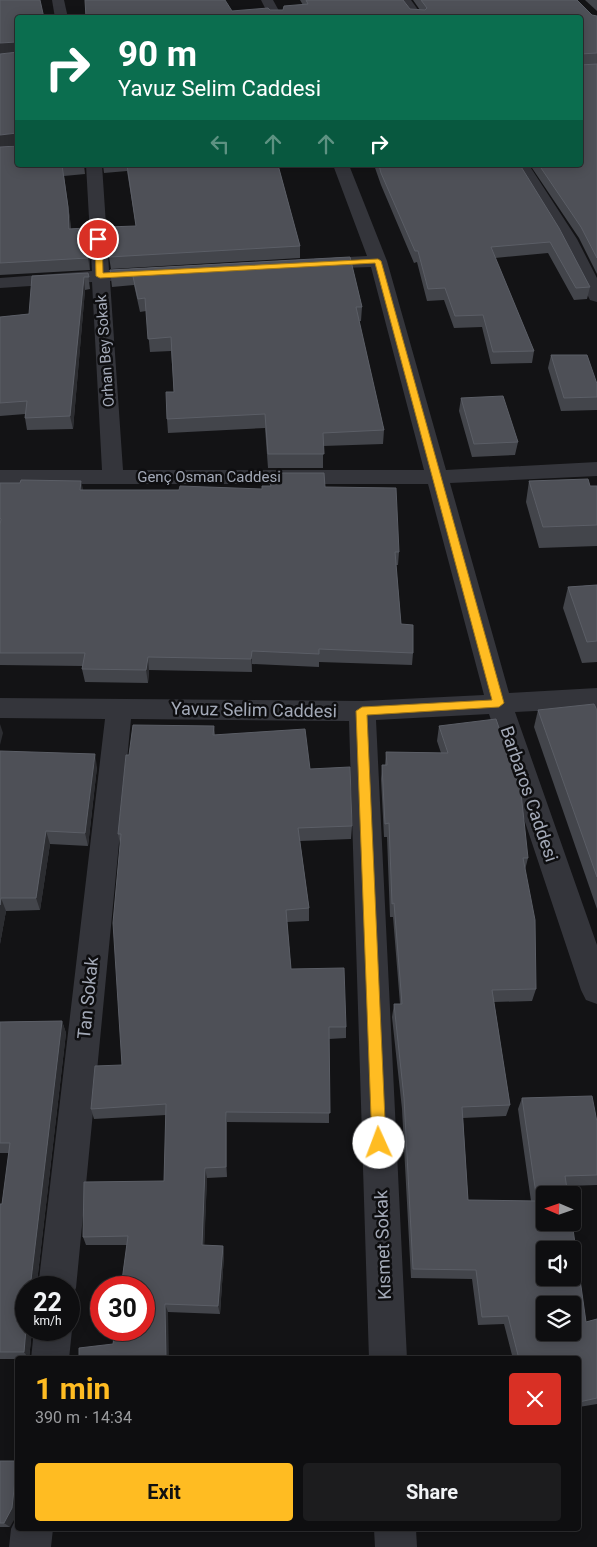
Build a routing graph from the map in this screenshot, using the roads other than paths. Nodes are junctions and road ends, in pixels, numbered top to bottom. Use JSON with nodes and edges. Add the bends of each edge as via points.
{"nodes":[{"id":1,"x":58,"y":0,"type":"edge"},
{"id":2,"x":266,"y":0,"type":"edge"},
{"id":3,"x":404,"y":0,"type":"edge"},
{"id":4,"x":61,"y":15,"type":"edge"},
{"id":5,"x":275,"y":15,"type":"edge"},
{"id":6,"x":416,"y":15,"type":"edge"},
{"id":7,"x":94,"y":167,"type":"edge"},
{"id":8,"x":342,"y":167,"type":"edge"},
{"id":9,"x":522,"y":167,"type":"edge"},
{"id":10,"x":378,"y":261,"type":"junction"},
{"id":11,"x":298,"y":265,"type":"edge"},
{"id":12,"x":169,"y":272,"type":"edge"},
{"id":13,"x":100,"y":276,"type":"junction"},
{"id":14,"x":0,"y":283,"type":"edge"},
{"id":15,"x":597,"y":296,"type":"edge"},
{"id":16,"x":597,"y":469,"type":"edge"},
{"id":17,"x":438,"y":476,"type":"junction"},
{"id":18,"x":0,"y":477,"type":"edge"},
{"id":19,"x":113,"y":477,"type":"junction"},
{"id":20,"x":597,"y":698,"type":"edge"},
{"id":21,"x":499,"y":703,"type":"junction"},
{"id":22,"x":0,"y":708,"type":"edge"},
{"id":23,"x":118,"y":709,"type":"junction"},
{"id":24,"x":362,"y":711,"type":"junction"},
{"id":25,"x":597,"y":990,"type":"edge"},
{"id":26,"x":59,"y":1276,"type":"edge"},
{"id":27,"x":52,"y":1341,"type":"edge"},
{"id":28,"x":50,"y":1356,"type":"edge"},
{"id":29,"x":388,"y":1356,"type":"edge"},
{"id":30,"x":32,"y":1531,"type":"edge"},
{"id":31,"x":395,"y":1531,"type":"edge"},
{"id":32,"x":30,"y":1547,"type":"edge"},
{"id":33,"x":396,"y":1547,"type":"edge"}],
"edges":[{"from":1,"to":4,"type":"street"},
{"from":2,"to":5,"type":"street"},
{"from":3,"to":6,"type":"street"},
{"from":7,"to":13,"type":"street","name":"Orhan Bey Sokak"},
{"from":8,"to":10,"type":"street","name":"Barbaros Caddesi"},
{"from":9,"to":15,"type":"street","via":[[568,239]]},
{"from":10,"to":11,"type":"street"},
{"from":10,"to":17,"type":"street","name":"Barbaros Caddesi"},
{"from":12,"to":13,"type":"street"},
{"from":13,"to":14,"type":"street"},
{"from":13,"to":19,"type":"street","name":"Orhan Bey Sokak"},
{"from":16,"to":17,"type":"street","name":"Genç Osman Caddesi"},
{"from":17,"to":19,"type":"street","name":"Genç Osman Caddesi"},
{"from":17,"to":21,"type":"street","name":"Barbaros Caddesi"},
{"from":18,"to":19,"type":"street","name":"Genç Osman Caddesi"},
{"from":20,"to":21,"type":"street","name":"Yavuz Selim Caddesi"},
{"from":21,"to":24,"type":"street","name":"Yavuz Selim Caddesi"},
{"from":21,"to":25,"type":"street","name":"Barbaros Caddesi"},
{"from":22,"to":23,"type":"street","name":"Yavuz Selim Caddesi"},
{"from":23,"to":24,"type":"street","name":"Yavuz Selim Caddesi"},
{"from":23,"to":26,"type":"street","name":"Tan Sokak"},
{"from":24,"to":29,"type":"street","name":"Kısmet Sokak"},
{"from":27,"to":28,"type":"street"},
{"from":30,"to":32,"type":"street"},
{"from":31,"to":33,"type":"street"}]}
